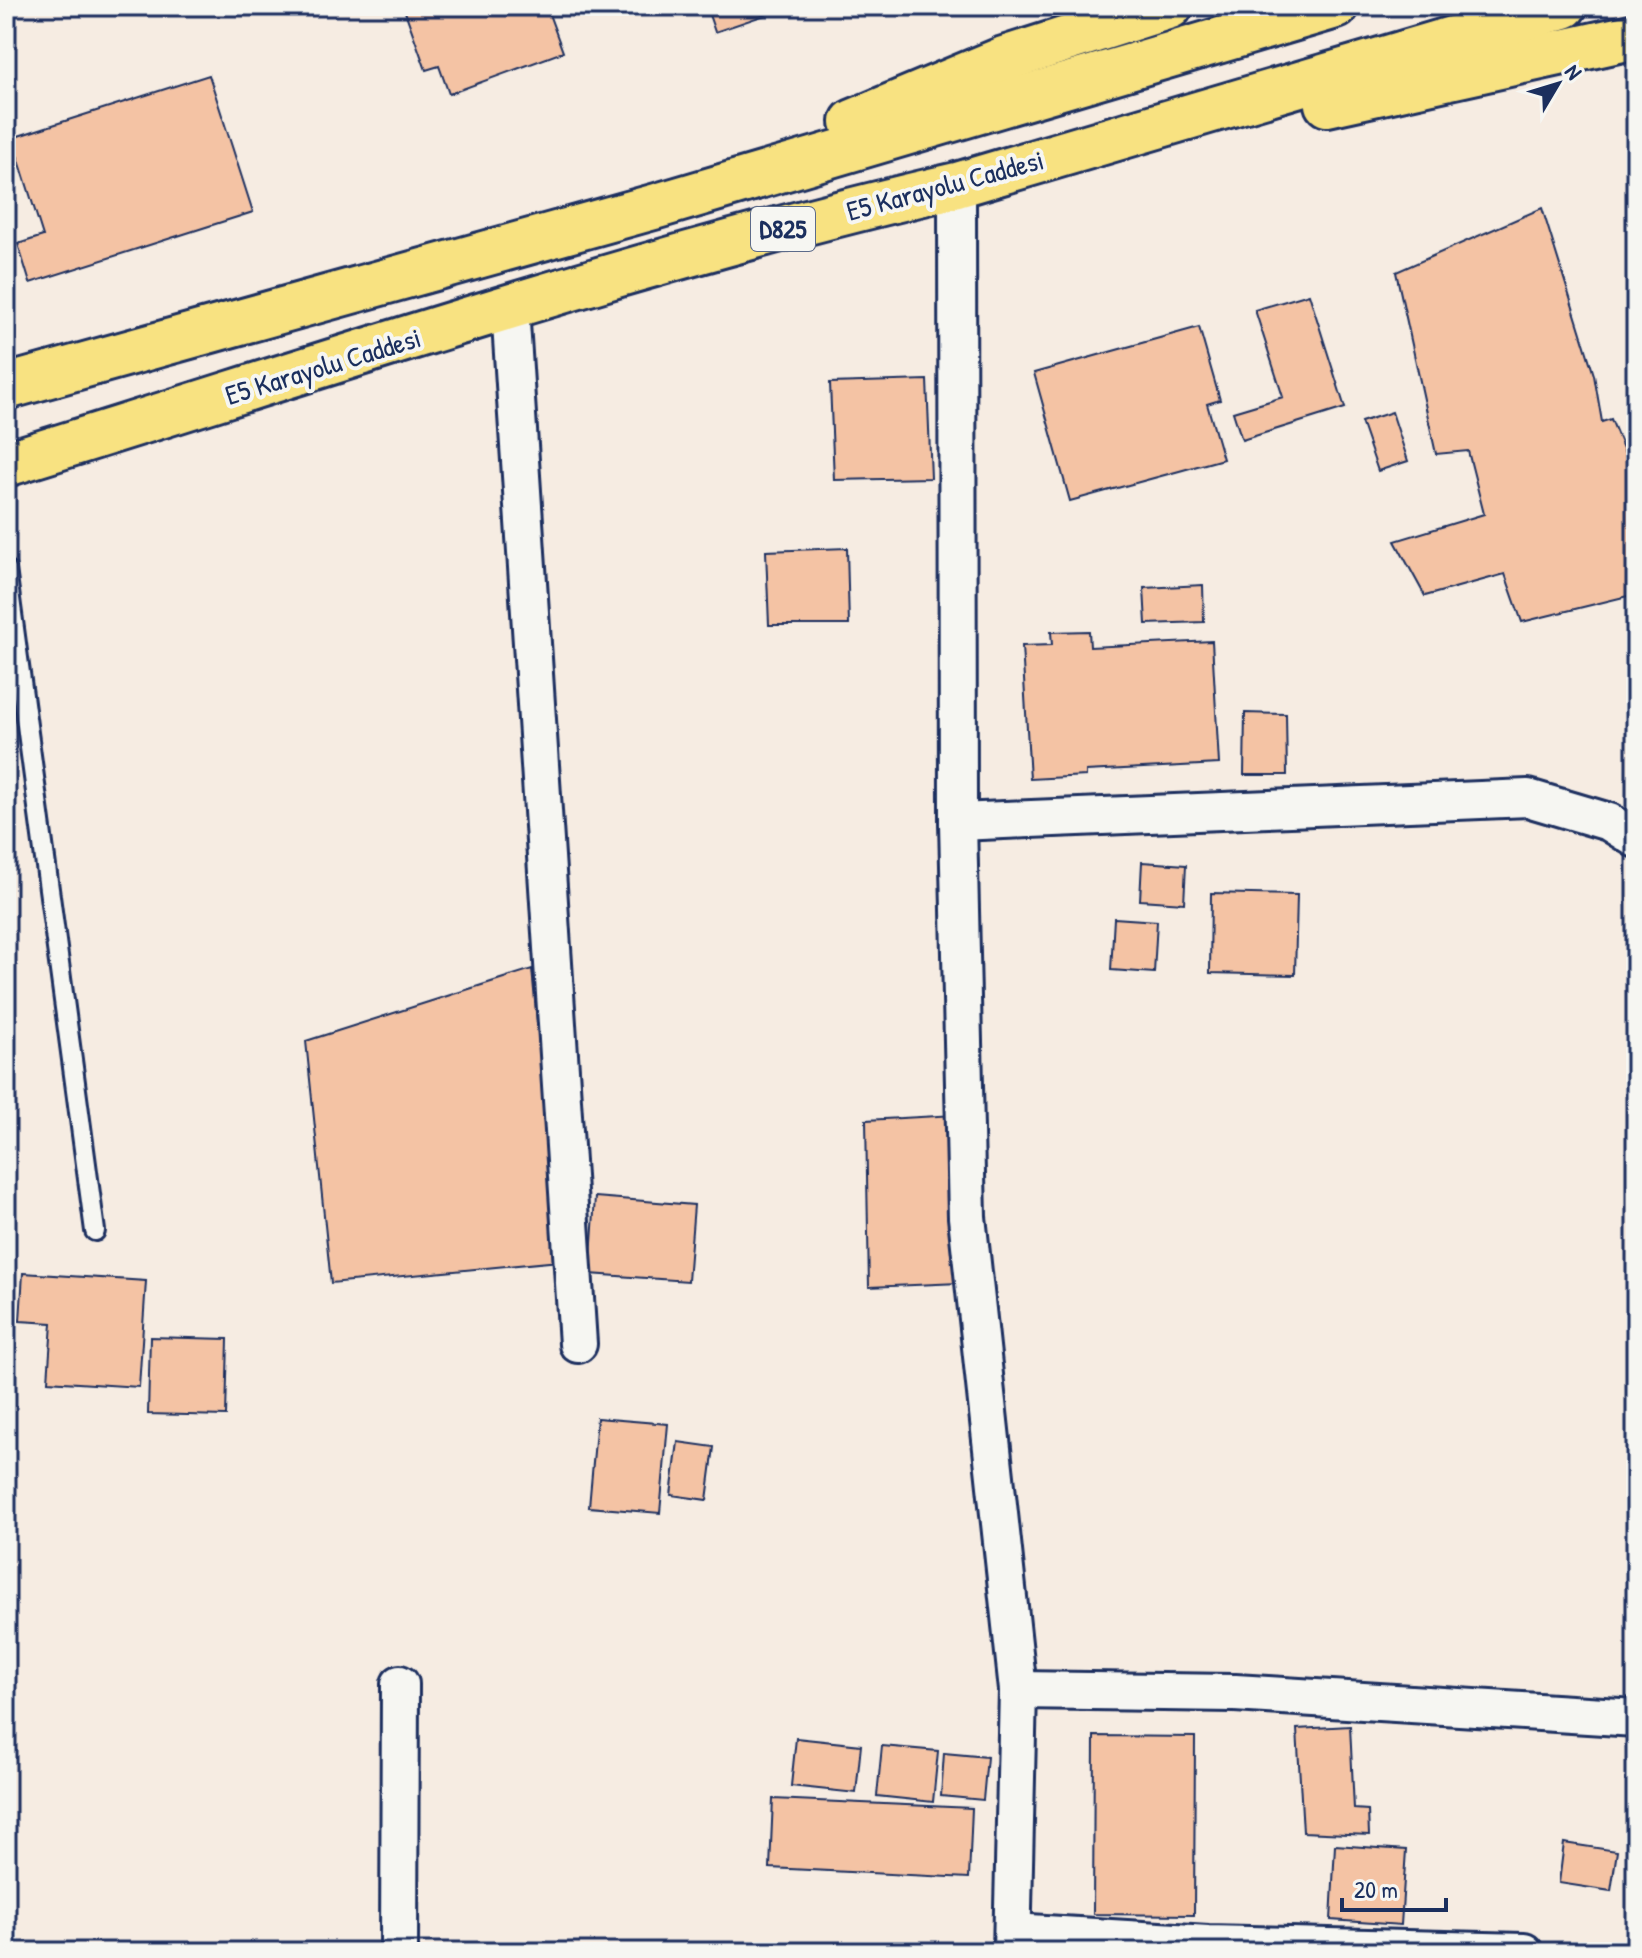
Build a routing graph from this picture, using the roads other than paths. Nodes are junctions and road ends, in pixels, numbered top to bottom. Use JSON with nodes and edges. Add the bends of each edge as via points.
{"nodes":[{"id":1,"x":1170,"y":6,"type":"edge"},
{"id":2,"x":1336,"y":6,"type":"edge"},
{"id":3,"x":1564,"y":6,"type":"edge"},
{"id":4,"x":1636,"y":36,"type":"edge"},
{"id":5,"x":957,"y":185,"type":"junction"},
{"id":6,"x":657,"y":206,"type":"junction"},
{"id":7,"x":510,"y":308,"type":"junction"},
{"id":8,"x":6,"y":387,"type":"edge"},
{"id":9,"x":6,"y":464,"type":"edge"},
{"id":10,"x":6,"y":569,"type":"edge"},
{"id":11,"x":958,"y":822,"type":"junction"},
{"id":12,"x":1636,"y":839,"type":"edge"},
{"id":13,"x":95,"y":1231,"type":"dead end"},
{"id":14,"x":578,"y":1344,"type":"dead end"},
{"id":15,"x":400,"y":1684,"type":"dead end"},
{"id":16,"x":1018,"y":1690,"type":"junction"},
{"id":17,"x":1636,"y":1718,"type":"edge"},
{"id":18,"x":1013,"y":1942,"type":"edge"},
{"id":19,"x":1208,"y":1948,"type":"edge"},
{"id":20,"x":399,"y":1952,"type":"edge"},
{"id":21,"x":1524,"y":1952,"type":"edge"}],
"edges":[{"from":1,"to":6,"type":"highway","via":[[1004,59]]},
{"from":2,"to":6,"type":"highway","number":"D825"},
{"from":3,"to":5,"type":"highway","name":"E5 Karayolu Caddesi","number":"D825"},
{"from":4,"to":5,"type":"highway"},
{"from":5,"to":7,"type":"highway","name":"E5 Karayolu Caddesi","number":"D825","via":[[865,206]]},
{"from":5,"to":11,"type":"street"},
{"from":6,"to":8,"type":"highway","number":"D825"},
{"from":7,"to":9,"type":"highway","name":"E5 Karayolu Caddesi","number":"D825"},
{"from":7,"to":14,"type":"street"},
{"from":10,"to":13,"type":"lane"},
{"from":11,"to":12,"type":"street","via":[[1528,798],[1609,822]]},
{"from":11,"to":16,"type":"street","via":[[967,1217]]},
{"from":15,"to":20,"type":"street"},
{"from":16,"to":17,"type":"street","via":[[1235,1693]]},
{"from":16,"to":18,"type":"street"},
{"from":18,"to":19,"type":"street"},
{"from":19,"to":21,"type":"street"}]}
